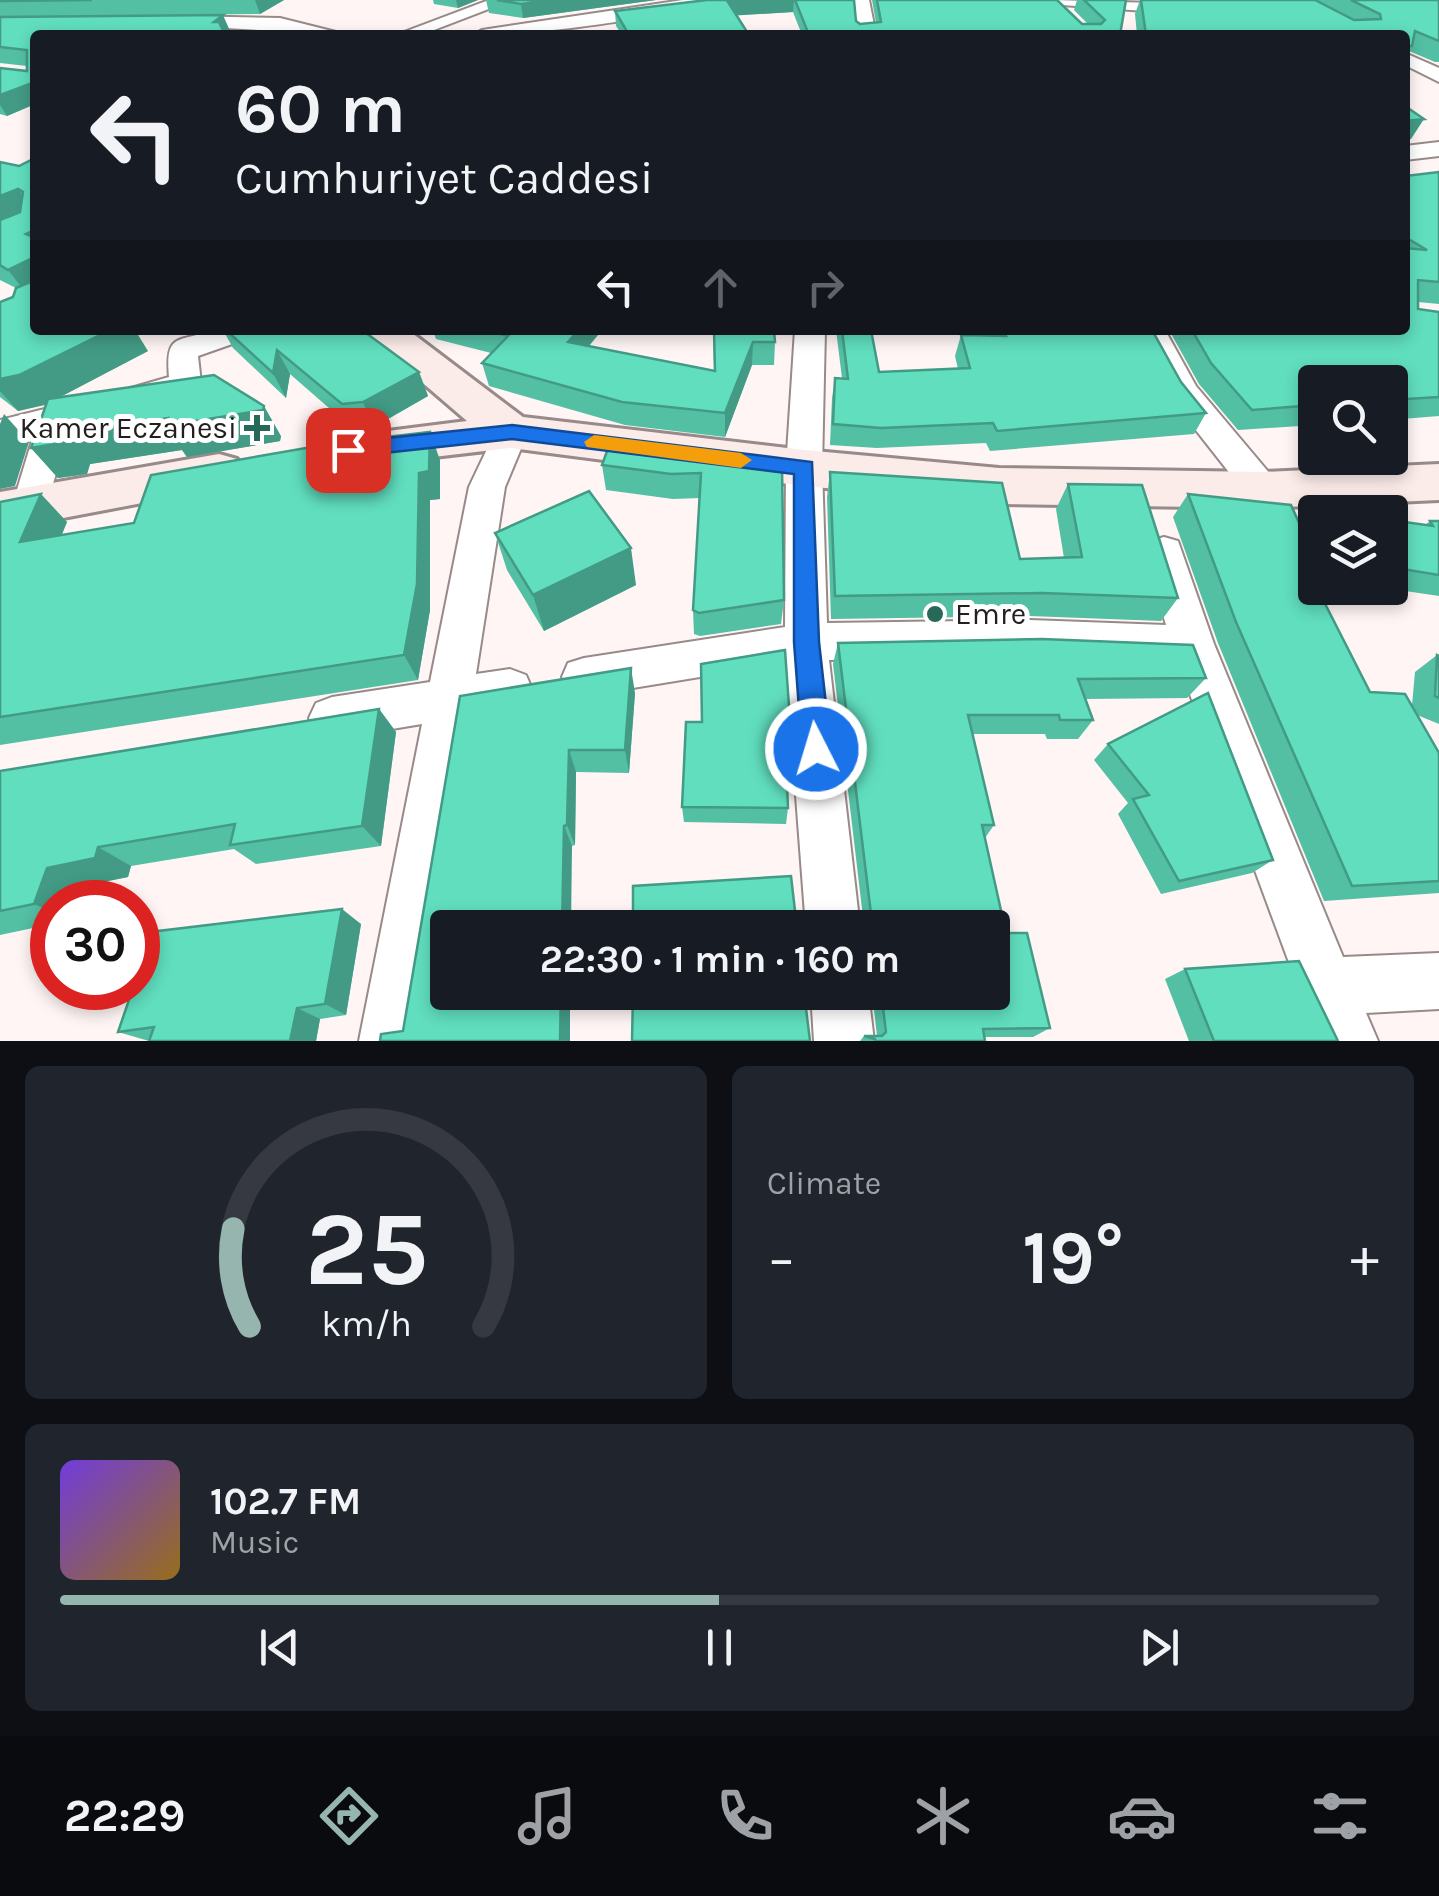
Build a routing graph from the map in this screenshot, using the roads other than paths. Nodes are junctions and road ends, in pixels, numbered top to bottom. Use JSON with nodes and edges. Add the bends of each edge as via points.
{"nodes":[{"id":1,"x":504,"y":0,"type":"edge"},
{"id":2,"x":754,"y":0,"type":"edge"},
{"id":3,"x":861,"y":0,"type":"edge"},
{"id":4,"x":1050,"y":0,"type":"edge"},
{"id":5,"x":1062,"y":0,"type":"edge"},
{"id":6,"x":1237,"y":0,"type":"edge"},
{"id":7,"x":692,"y":2,"type":"edge"},
{"id":8,"x":1122,"y":2,"type":"edge"},
{"id":9,"x":195,"y":6,"type":"dead end"},
{"id":10,"x":302,"y":8,"type":"dead end"},
{"id":11,"x":601,"y":16,"type":"junction"},
{"id":12,"x":280,"y":23,"type":"junction"},
{"id":13,"x":1074,"y":23,"type":"edge"},
{"id":14,"x":314,"y":30,"type":"edge"},
{"id":15,"x":419,"y":30,"type":"edge"},
{"id":16,"x":513,"y":30,"type":"edge"},
{"id":17,"x":609,"y":30,"type":"edge"},
{"id":18,"x":866,"y":30,"type":"edge"},
{"id":19,"x":1411,"y":52,"type":"edge"},
{"id":20,"x":1439,"y":76,"type":"edge"},
{"id":21,"x":1439,"y":149,"type":"edge"},
{"id":22,"x":1410,"y":152,"type":"edge"},
{"id":23,"x":230,"y":335,"type":"edge"},
{"id":24,"x":388,"y":335,"type":"edge"},
{"id":25,"x":810,"y":335,"type":"edge"},
{"id":26,"x":1152,"y":335,"type":"edge"},
{"id":27,"x":56,"y":418,"type":"junction"},
{"id":28,"x":1,"y":431,"type":"edge"},
{"id":29,"x":512,"y":432,"type":"junction"},
{"id":30,"x":329,"y":453,"type":"edge"},
{"id":31,"x":254,"y":466,"type":"edge"},
{"id":32,"x":804,"y":468,"type":"junction"},
{"id":33,"x":1428,"y":486,"type":"edge"},
{"id":34,"x":1144,"y":490,"type":"junction"},
{"id":35,"x":1263,"y":490,"type":"junction"},
{"id":36,"x":15,"y":508,"type":"edge"},
{"id":37,"x":806,"y":642,"type":"junction"},
{"id":38,"x":1193,"y":644,"type":"junction"},
{"id":39,"x":448,"y":700,"type":"junction"},
{"id":40,"x":292,"y":724,"type":"edge"},
{"id":41,"x":831,"y":910,"type":"edge"},
{"id":42,"x":1439,"y":980,"type":"edge"},
{"id":43,"x":1326,"y":986,"type":"junction"},
{"id":44,"x":841,"y":1010,"type":"edge"},
{"id":45,"x":390,"y":1041,"type":"edge"},
{"id":46,"x":844,"y":1041,"type":"edge"},
{"id":47,"x":1348,"y":1041,"type":"edge"}],
"edges":[{"from":1,"to":15,"type":"street"},
{"from":2,"to":7,"type":"street"},
{"from":3,"to":18,"type":"street"},
{"from":4,"to":13,"type":"street"},
{"from":5,"to":8,"type":"street"},
{"from":6,"to":8,"type":"street","via":[[1186,10]]},
{"from":7,"to":11,"type":"street"},
{"from":9,"to":12,"type":"street","via":[[164,22]]},
{"from":10,"to":12,"type":"street"},
{"from":11,"to":16,"type":"street"},
{"from":11,"to":17,"type":"street"},
{"from":12,"to":14,"type":"street"},
{"from":19,"to":20,"type":"street"},
{"from":21,"to":22,"type":"street"},
{"from":23,"to":27,"type":"street","via":[[182,351],[185,383]]},
{"from":24,"to":29,"type":"main road"},
{"from":25,"to":32,"type":"street"},
{"from":26,"to":35,"type":"street","via":[[1194,403]]},
{"from":27,"to":28,"type":"street"},
{"from":27,"to":36,"type":"street"},
{"from":29,"to":30,"type":"main road"},
{"from":29,"to":32,"type":"main road"},
{"from":29,"to":39,"type":"street","via":[[487,487]]},
{"from":31,"to":36,"type":"main road"},
{"from":32,"to":34,"type":"main road","via":[[999,486]]},
{"from":32,"to":37,"type":"street"},
{"from":33,"to":35,"type":"main road"},
{"from":34,"to":35,"type":"main road"},
{"from":34,"to":38,"type":"street"},
{"from":37,"to":38,"type":"street","via":[[1030,638]]},
{"from":37,"to":39,"type":"street"},
{"from":37,"to":41,"type":"street"},
{"from":38,"to":43,"type":"street"},
{"from":39,"to":40,"type":"street"},
{"from":39,"to":45,"type":"street"},
{"from":42,"to":43,"type":"street"},
{"from":43,"to":47,"type":"street"},
{"from":44,"to":46,"type":"street"}]}
